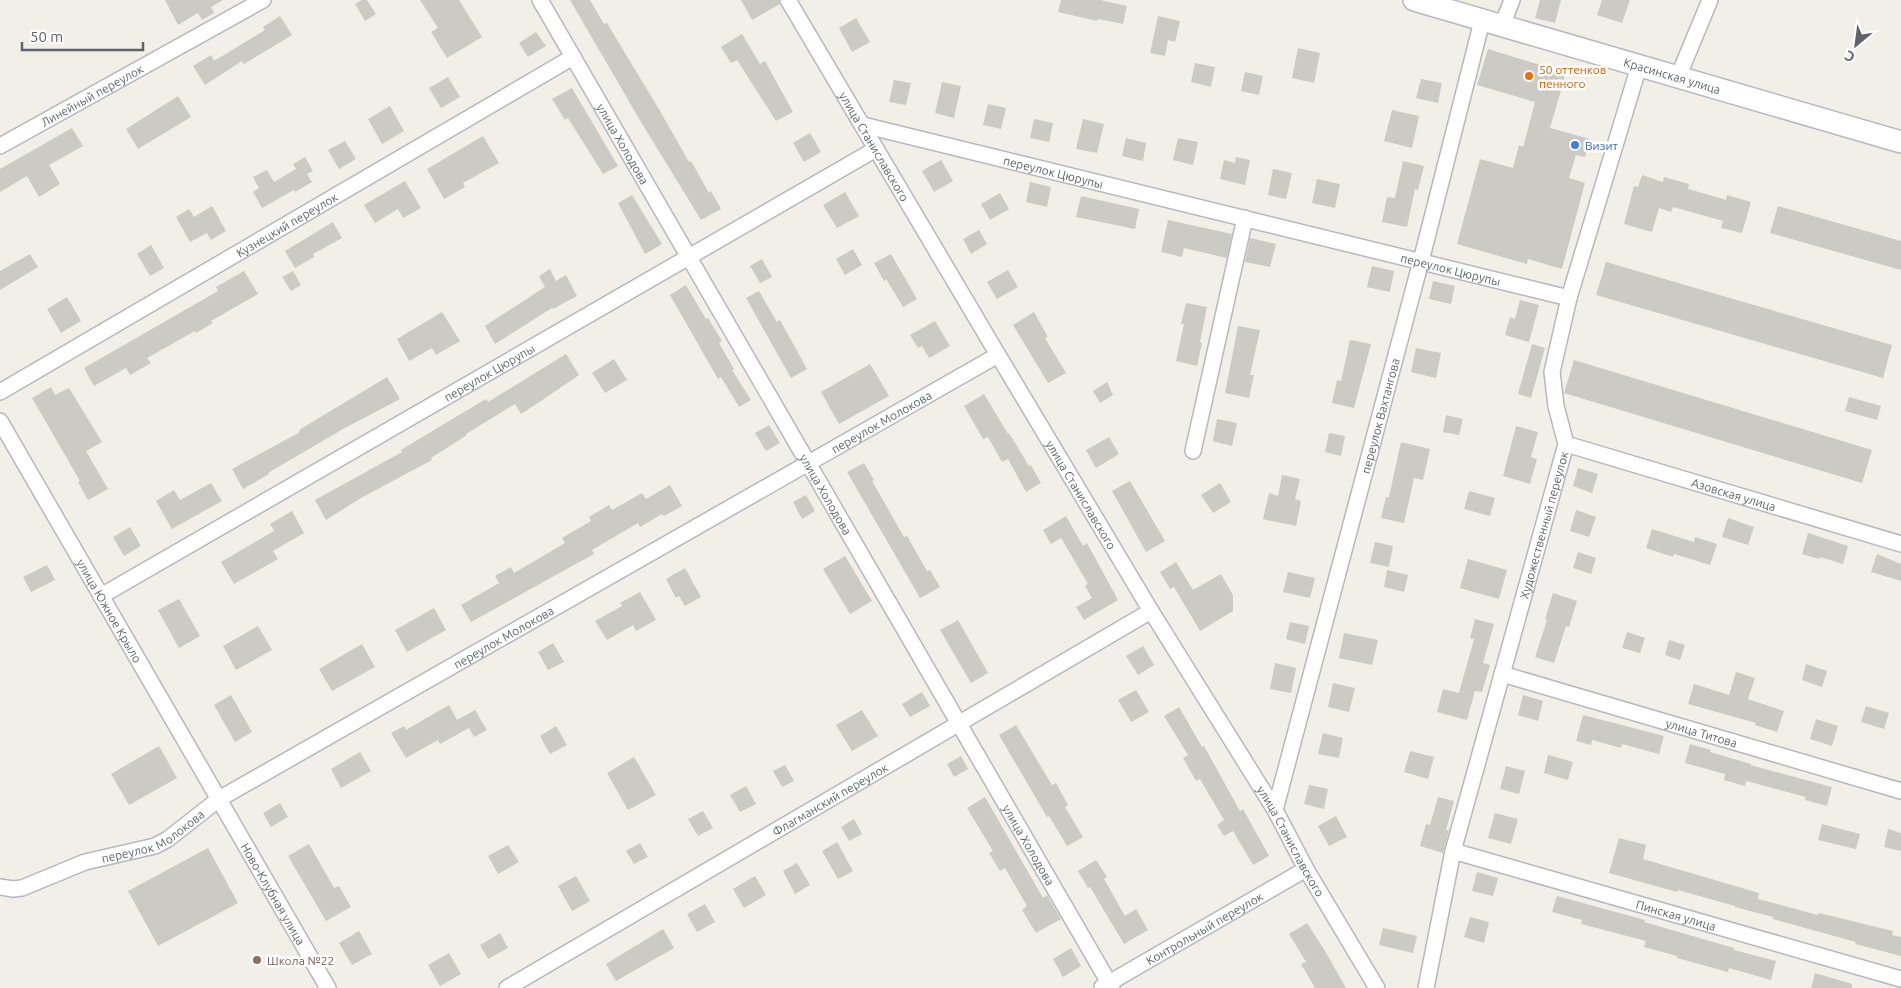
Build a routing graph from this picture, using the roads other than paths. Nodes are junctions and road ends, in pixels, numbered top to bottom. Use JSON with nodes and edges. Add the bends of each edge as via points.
{"nodes":[{"id":1,"x":263,"y":0,"type":"edge"},
{"id":2,"x":540,"y":0,"type":"edge"},
{"id":3,"x":788,"y":0,"type":"edge"},
{"id":4,"x":1414,"y":0,"type":"edge"},
{"id":5,"x":1512,"y":0,"type":"edge"},
{"id":6,"x":1710,"y":0,"type":"edge"},
{"id":7,"x":1492,"y":24,"type":"junction"},
{"id":8,"x":573,"y":57,"type":"junction"},
{"id":9,"x":1639,"y":66,"type":"junction"},
{"id":10,"x":1678,"y":77,"type":"junction"},
{"id":11,"x":863,"y":125,"type":"junction"},
{"id":12,"x":1901,"y":142,"type":"edge"},
{"id":13,"x":0,"y":146,"type":"edge"},
{"id":14,"x":876,"y":149,"type":"junction"},
{"id":15,"x":1245,"y":218,"type":"junction"},
{"id":16,"x":689,"y":257,"type":"junction"},
{"id":17,"x":1421,"y":261,"type":"junction"},
{"id":18,"x":1570,"y":298,"type":"junction"},
{"id":19,"x":998,"y":355,"type":"junction"},
{"id":20,"x":0,"y":392,"type":"edge"},
{"id":21,"x":0,"y":421,"type":"edge"},
{"id":22,"x":1566,"y":444,"type":"junction"},
{"id":23,"x":1193,"y":451,"type":"dead end"},
{"id":24,"x":808,"y":463,"type":"junction"},
{"id":25,"x":1901,"y":544,"type":"edge"},
{"id":26,"x":102,"y":596,"type":"junction"},
{"id":27,"x":1151,"y":611,"type":"junction"},
{"id":28,"x":1502,"y":674,"type":"junction"},
{"id":29,"x":959,"y":723,"type":"junction"},
{"id":30,"x":1901,"y":791,"type":"edge"},
{"id":31,"x":219,"y":799,"type":"junction"},
{"id":32,"x":1275,"y":810,"type":"junction"},
{"id":33,"x":1453,"y":851,"type":"junction"},
{"id":34,"x":1306,"y":869,"type":"junction"},
{"id":35,"x":0,"y":887,"type":"edge"},
{"id":36,"x":1901,"y":979,"type":"edge"},
{"id":37,"x":1107,"y":986,"type":"edge"},
{"id":38,"x":328,"y":988,"type":"edge"},
{"id":39,"x":507,"y":988,"type":"edge"},
{"id":40,"x":1377,"y":988,"type":"edge"},
{"id":41,"x":1426,"y":988,"type":"edge"}],
"edges":[{"from":1,"to":13,"type":"street","name":"Линейный переулок"},
{"from":2,"to":8,"type":"street","name":"улица Холодова"},
{"from":3,"to":11,"type":"street","name":"улица Станиславского"},
{"from":4,"to":7,"type":"main road","name":"Красинская улица"},
{"from":5,"to":7,"type":"street","name":"переулок Вахтангова"},
{"from":6,"to":10,"type":"street"},
{"from":7,"to":9,"type":"main road","name":"Красинская улица"},
{"from":7,"to":17,"type":"street","name":"переулок Вахтангова"},
{"from":8,"to":16,"type":"street","name":"улица Холодова"},
{"from":8,"to":20,"type":"street","name":"Кузнецкий переулок"},
{"from":9,"to":10,"type":"main road","name":"Красинская улица"},
{"from":9,"to":18,"type":"street","name":"Художественный переулок"},
{"from":10,"to":12,"type":"main road","name":"Красинская улица"},
{"from":11,"to":14,"type":"street","name":"улица Станиславского"},
{"from":11,"to":15,"type":"street","name":"переулок Цюрупы"},
{"from":14,"to":16,"type":"street","name":"переулок Цюрупы"},
{"from":14,"to":19,"type":"street","name":"улица Станиславского"},
{"from":15,"to":17,"type":"street","name":"переулок Цюрупы"},
{"from":15,"to":23,"type":"street"},
{"from":16,"to":24,"type":"street","name":"улица Холодова"},
{"from":16,"to":26,"type":"street","name":"переулок Цюрупы"},
{"from":17,"to":18,"type":"street","name":"переулок Цюрупы"},
{"from":17,"to":32,"type":"street","name":"переулок Вахтангова"},
{"from":18,"to":22,"type":"street","name":"Художественный переулок","via":[[1552,372],[1556,406]]},
{"from":19,"to":24,"type":"street","name":"переулок Молокова"},
{"from":19,"to":27,"type":"street","name":"улица Станиславского"},
{"from":21,"to":26,"type":"street","name":"улица Южное Крыло"},
{"from":22,"to":25,"type":"street","name":"Азовская улица"},
{"from":22,"to":28,"type":"street","name":"Художественный переулок"},
{"from":24,"to":29,"type":"street","name":"улица Холодова"},
{"from":24,"to":31,"type":"street","name":"переулок Молокова"},
{"from":26,"to":31,"type":"street","name":"улица Южное Крыло"},
{"from":27,"to":29,"type":"street","name":"Флагманский переулок"},
{"from":27,"to":32,"type":"street","name":"улица Станиславского"},
{"from":28,"to":30,"type":"street","name":"улица Титова"},
{"from":28,"to":33,"type":"street","name":"Художественный переулок"},
{"from":29,"to":37,"type":"street","name":"улица Холодова"},
{"from":29,"to":39,"type":"street","name":"Флагманский переулок"},
{"from":31,"to":35,"type":"street","name":"переулок Молокова","via":[[155,846],[85,862],[22,888]]},
{"from":31,"to":38,"type":"street","name":"Ново-Клубная улица"},
{"from":32,"to":34,"type":"street","name":"улица Станиславского"},
{"from":33,"to":36,"type":"street","name":"Пинская улица"},
{"from":33,"to":41,"type":"street","name":"Художественный переулок"},
{"from":34,"to":37,"type":"street","name":"Контрольный переулок"},
{"from":34,"to":40,"type":"street","name":"улица Станиславского"}]}
